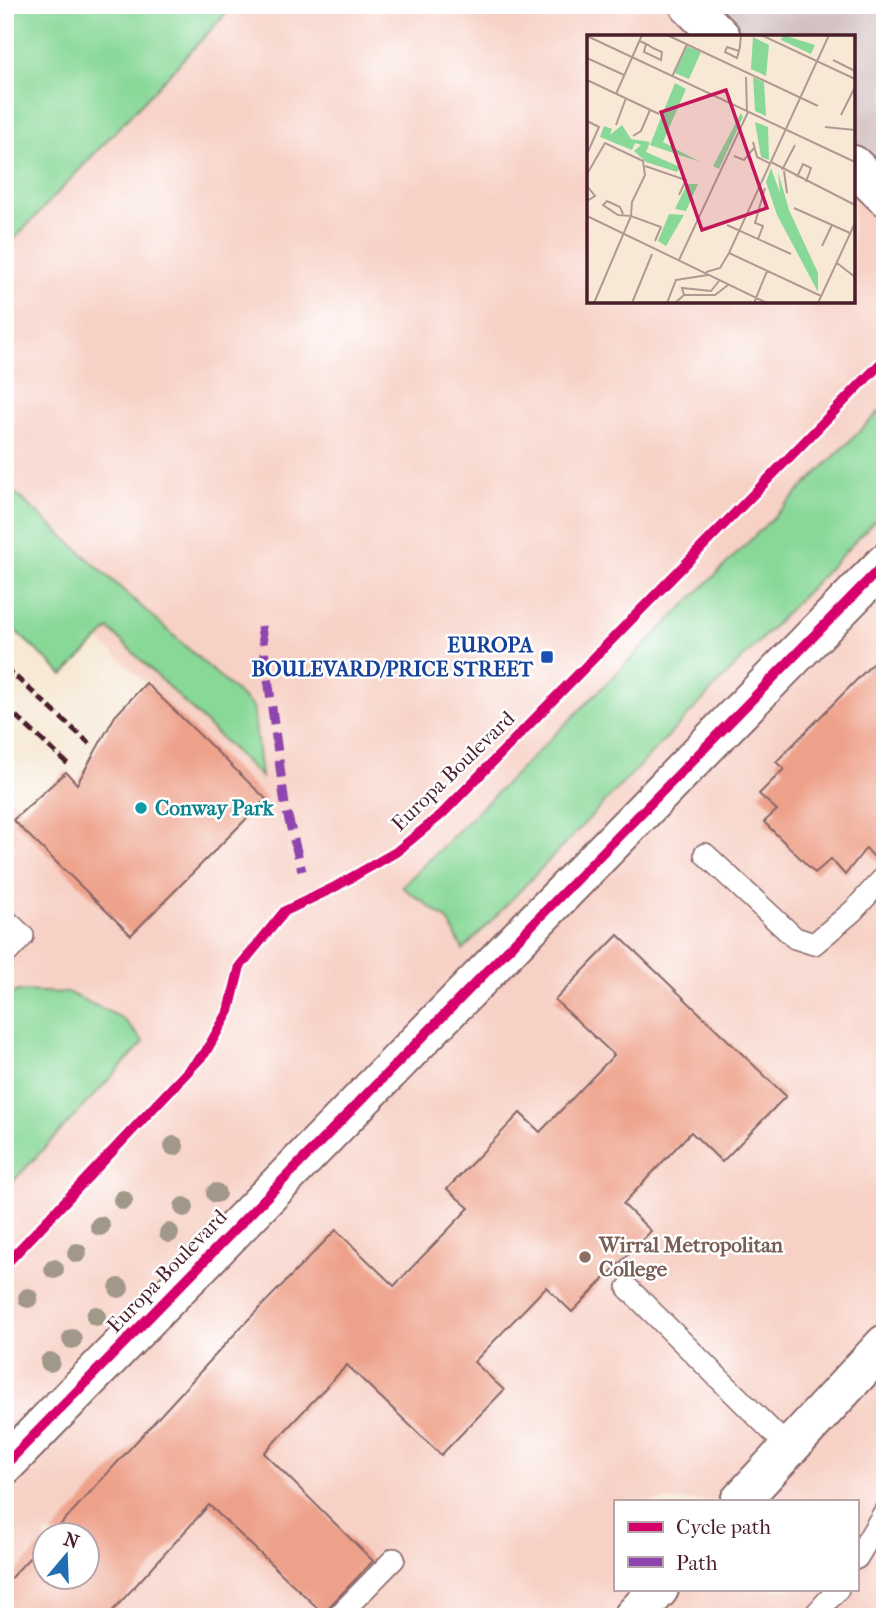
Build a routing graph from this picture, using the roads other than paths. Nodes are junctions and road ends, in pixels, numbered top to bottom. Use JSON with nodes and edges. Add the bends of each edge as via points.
{"nodes":[{"id":1,"x":689,"y":5,"type":"edge"},
{"id":2,"x":719,"y":35,"type":"edge"},
{"id":3,"x":855,"y":167,"type":"edge"},
{"id":4,"x":885,"y":196,"type":"edge"},
{"id":5,"x":885,"y":563,"type":"edge"},
{"id":6,"x":705,"y":854,"type":"dead end"},
{"id":7,"x":885,"y":876,"type":"edge"},
{"id":8,"x":5,"y":919,"type":"edge"},
{"id":9,"x":5,"y":955,"type":"edge"},
{"id":10,"x":628,"y":1288,"type":"dead end"},
{"id":11,"x":885,"y":1344,"type":"edge"},
{"id":12,"x":789,"y":1448,"type":"junction"},
{"id":13,"x":5,"y":1465,"type":"edge"},
{"id":14,"x":741,"y":1500,"type":"edge"},
{"id":15,"x":885,"y":1511,"type":"edge"},
{"id":16,"x":858,"y":1556,"type":"edge"},
{"id":17,"x":394,"y":1559,"type":"dead end"},
{"id":18,"x":658,"y":1590,"type":"edge"},
{"id":19,"x":837,"y":1590,"type":"edge"},
{"id":20,"x":337,"y":1617,"type":"edge"},
{"id":21,"x":633,"y":1617,"type":"edge"},
{"id":22,"x":813,"y":1617,"type":"edge"}],
"edges":[{"from":1,"to":2,"type":"street"},
{"from":3,"to":4,"type":"street"},
{"from":5,"to":13,"type":"street","name":"Europa Boulevard"},
{"from":6,"to":7,"type":"lane","via":[[795,938],[814,944]]},
{"from":8,"to":9,"type":"lane","via":[[23,936]]},
{"from":10,"to":12,"type":"lane"},
{"from":11,"to":12,"type":"street"},
{"from":12,"to":14,"type":"street"},
{"from":15,"to":16,"type":"lane"},
{"from":17,"to":20,"type":"lane"},
{"from":18,"to":21,"type":"street"},
{"from":19,"to":22,"type":"lane"}]}
